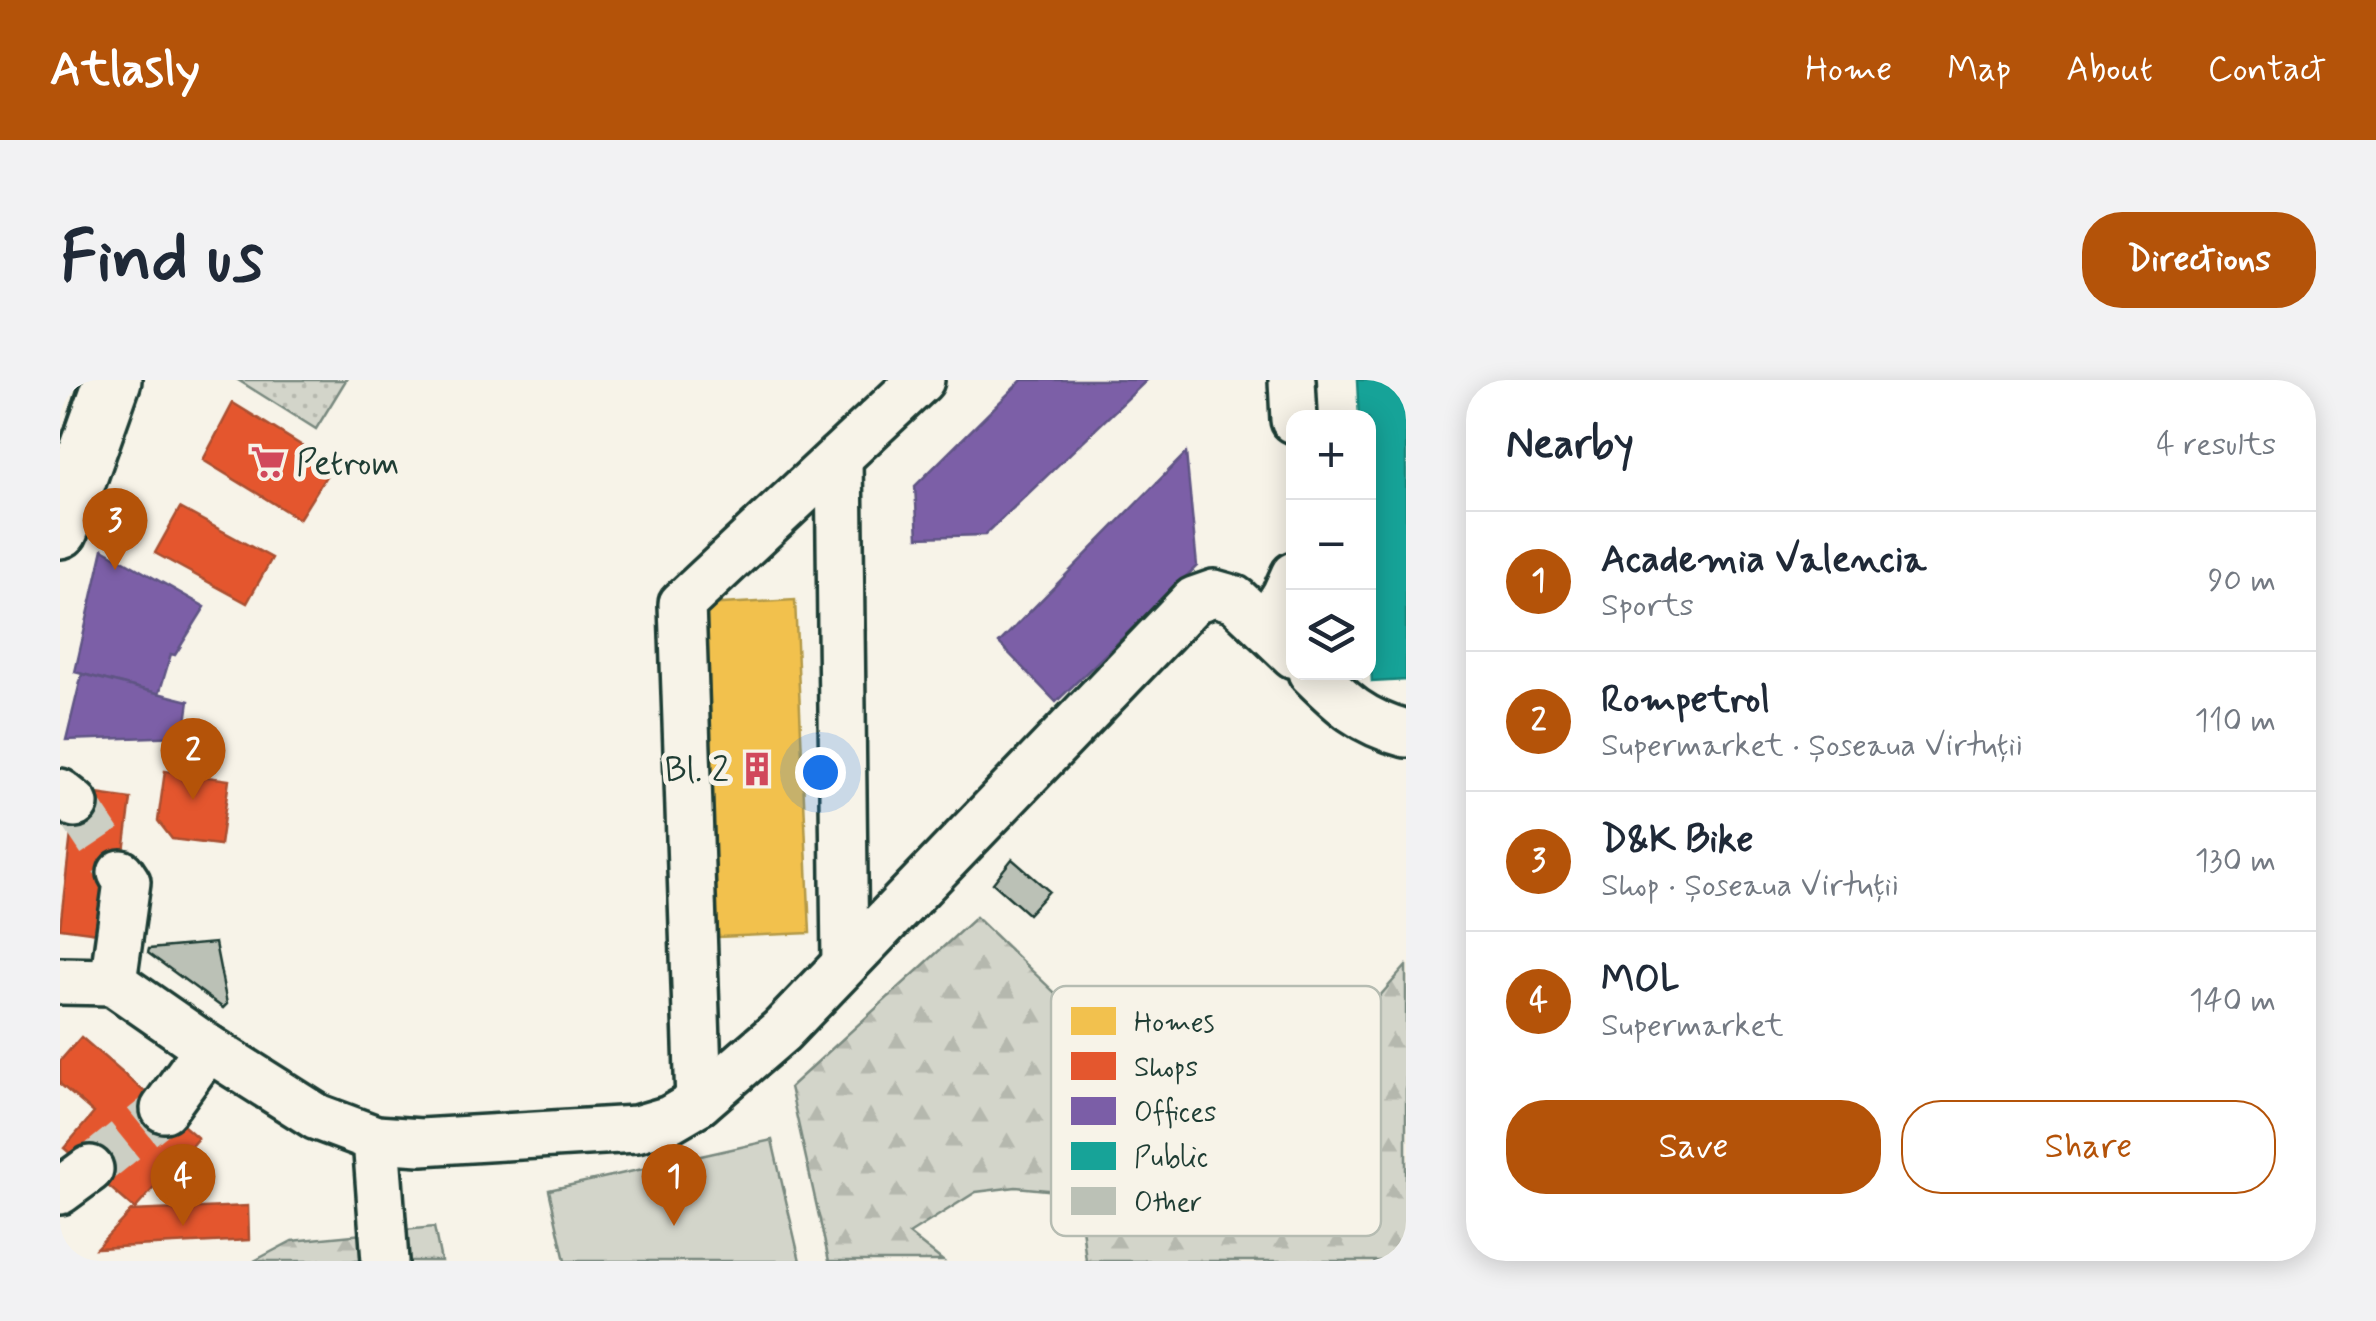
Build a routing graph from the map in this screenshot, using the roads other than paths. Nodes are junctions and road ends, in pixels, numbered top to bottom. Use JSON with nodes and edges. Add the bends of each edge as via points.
{"nodes":[{"id":1,"x":112,"y":380,"type":"edge"},
{"id":2,"x":921,"y":380,"type":"edge"},
{"id":3,"x":1292,"y":380,"type":"edge"},
{"id":4,"x":1294,"y":410,"type":"edge"},
{"id":5,"x":839,"y":457,"type":"junction"},
{"id":6,"x":60,"y":530,"type":"edge"},
{"id":7,"x":1287,"y":590,"type":"edge"},
{"id":8,"x":1279,"y":641,"type":"edge"},
{"id":9,"x":1319,"y":680,"type":"edge"},
{"id":10,"x":1406,"y":734,"type":"edge"},
{"id":11,"x":121,"y":873,"type":"tunnel mouth"},
{"id":12,"x":845,"y":963,"type":"junction"},
{"id":13,"x":60,"y":981,"type":"edge"},
{"id":14,"x":112,"y":982,"type":"junction"},
{"id":15,"x":208,"y":1048,"type":"junction"},
{"id":16,"x":700,"y":1102,"type":"junction"},
{"id":17,"x":164,"y":1109,"type":"tunnel mouth"},
{"id":18,"x":376,"y":1139,"type":"junction"},
{"id":19,"x":385,"y":1261,"type":"edge"}],
"edges":[{"from":1,"to":6,"type":"main road"},
{"from":2,"to":5,"type":"lane"},
{"from":3,"to":4,"type":"lane"},
{"from":5,"to":12,"type":"lane"},
{"from":5,"to":16,"type":"lane","via":[[682,604]]},
{"from":7,"to":8,"type":"lane"},
{"from":8,"to":12,"type":"lane","via":[[1234,599],[1214,593],[1194,600]]},
{"from":9,"to":10,"type":"lane","via":[[1350,711]]},
{"from":11,"to":14,"type":"lane","via":[[127,882]]},
{"from":12,"to":16,"type":"lane"},
{"from":13,"to":14,"type":"lane"},
{"from":14,"to":15,"type":"lane"},
{"from":15,"to":17,"type":"lane"},
{"from":15,"to":18,"type":"lane","via":[[317,1117]]},
{"from":16,"to":18,"type":"lane","via":[[636,1128]]},
{"from":18,"to":19,"type":"lane"}]}
